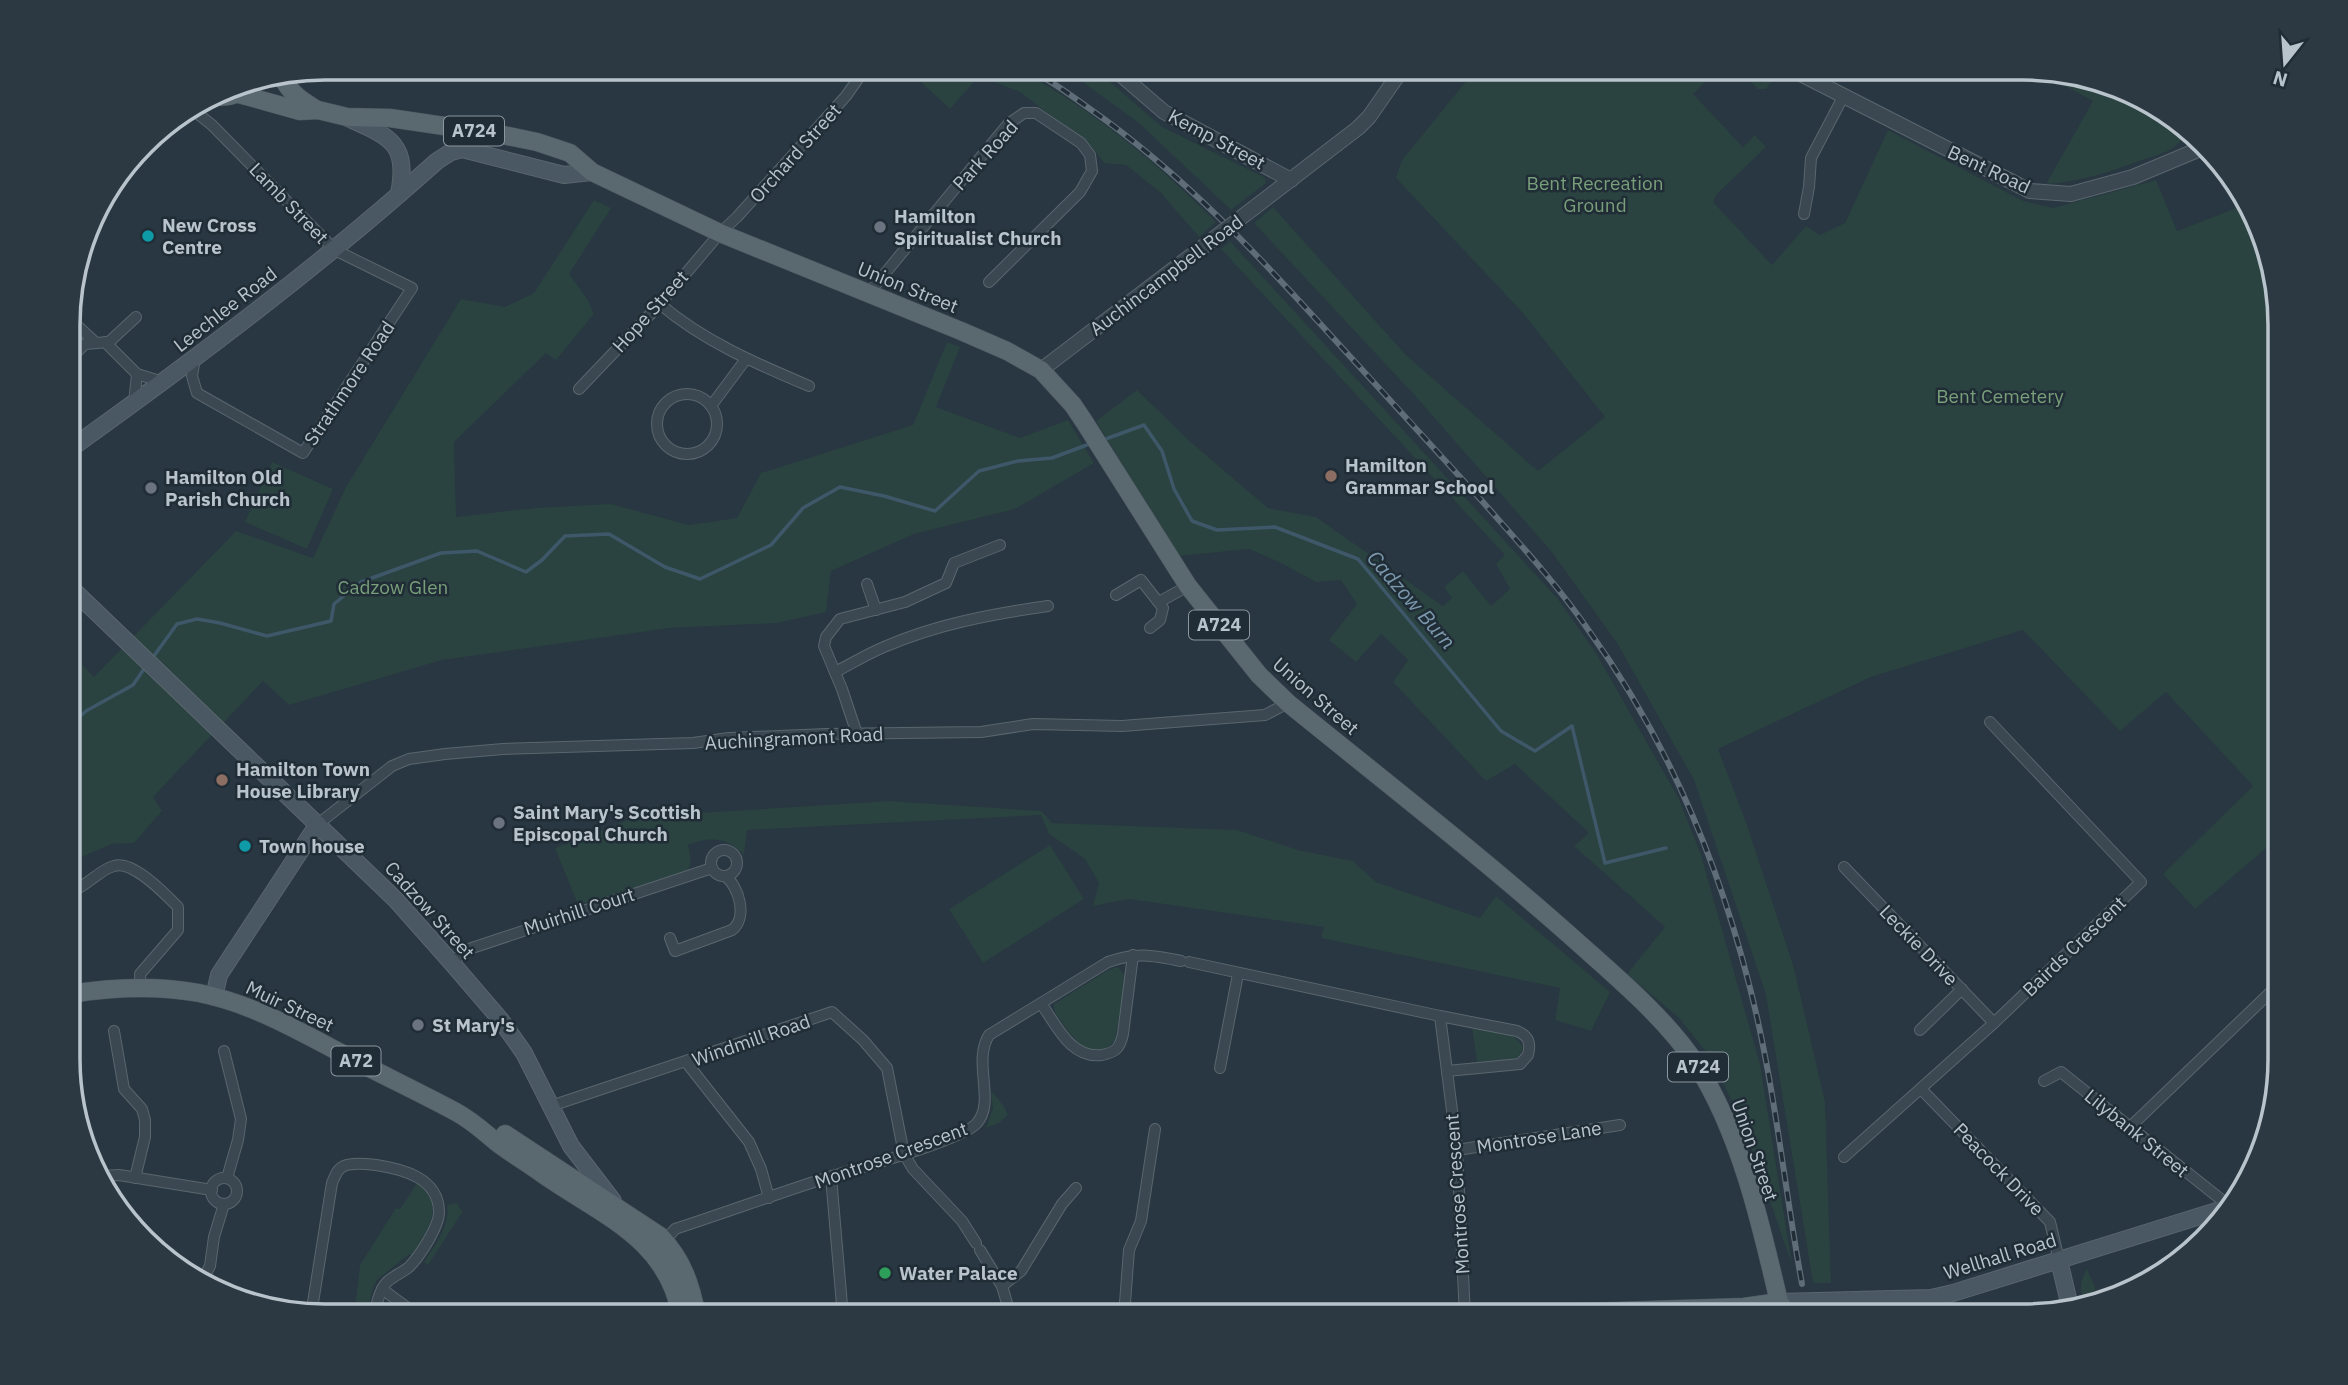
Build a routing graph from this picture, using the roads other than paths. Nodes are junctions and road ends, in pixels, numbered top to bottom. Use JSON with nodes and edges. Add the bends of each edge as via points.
{"nodes":[{"id":1,"x":857,"y":80,"type":"edge"},
{"id":2,"x":1127,"y":80,"type":"edge"},
{"id":3,"x":1395,"y":80,"type":"edge"},
{"id":4,"x":1811,"y":80,"type":"edge"},
{"id":5,"x":286,"y":84,"type":"edge"},
{"id":6,"x":244,"y":94,"type":"edge"},
{"id":7,"x":1843,"y":97,"type":"junction"},
{"id":8,"x":318,"y":110,"type":"junction"},
{"id":9,"x":200,"y":115,"type":"edge"},
{"id":10,"x":347,"y":117,"type":"junction"},
{"id":11,"x":2195,"y":151,"type":"edge"},
{"id":12,"x":592,"y":172,"type":"junction"},
{"id":13,"x":1291,"y":180,"type":"junction"},
{"id":14,"x":399,"y":194,"type":"junction"},
{"id":15,"x":1804,"y":214,"type":"dead end"},
{"id":16,"x":720,"y":233,"type":"junction"},
{"id":17,"x":335,"y":250,"type":"junction"},
{"id":18,"x":989,"y":282,"type":"dead end"},
{"id":19,"x":412,"y":288,"type":"joint"},
{"id":20,"x":868,"y":294,"type":"junction"},
{"id":21,"x":660,"y":304,"type":"junction"},
{"id":22,"x":136,"y":317,"type":"dead end"},
{"id":23,"x":80,"y":327,"type":"edge"},
{"id":24,"x":100,"y":342,"type":"junction"},
{"id":25,"x":80,"y":349,"type":"edge"},
{"id":26,"x":195,"y":358,"type":"junction"},
{"id":27,"x":746,"y":359,"type":"junction"},
{"id":28,"x":1041,"y":370,"type":"junction"},
{"id":29,"x":137,"y":374,"type":"junction"},
{"id":30,"x":163,"y":382,"type":"junction"},
{"id":31,"x":809,"y":386,"type":"dead end"},
{"id":32,"x":579,"y":389,"type":"dead end"},
{"id":33,"x":134,"y":403,"type":"junction"},
{"id":34,"x":711,"y":406,"type":"junction"},
{"id":35,"x":80,"y":442,"type":"edge"},
{"id":36,"x":1000,"y":545,"type":"dead end"},
{"id":37,"x":867,"y":584,"type":"dead end"},
{"id":38,"x":1188,"y":586,"type":"junction"},
{"id":39,"x":1116,"y":595,"type":"dead end"},
{"id":40,"x":80,"y":596,"type":"edge"},
{"id":41,"x":1159,"y":602,"type":"junction"},
{"id":42,"x":1048,"y":606,"type":"dead end"},
{"id":43,"x":876,"y":610,"type":"junction"},
{"id":44,"x":1150,"y":628,"type":"dead end"},
{"id":45,"x":835,"y":672,"type":"junction"},
{"id":46,"x":1288,"y":704,"type":"junction"},
{"id":47,"x":1990,"y":722,"type":"dead end"},
{"id":48,"x":857,"y":734,"type":"junction"},
{"id":49,"x":318,"y":824,"type":"junction"},
{"id":50,"x":1844,"y":867,"type":"dead end"},
{"id":51,"x":712,"y":868,"type":"junction"},
{"id":52,"x":725,"y":876,"type":"junction"},
{"id":53,"x":80,"y":888,"type":"edge"},
{"id":54,"x":670,"y":938,"type":"dead end"},
{"id":55,"x":1133,"y":955,"type":"junction"},
{"id":56,"x":451,"y":962,"type":"junction"},
{"id":57,"x":1238,"y":974,"type":"junction"},
{"id":58,"x":141,"y":988,"type":"junction"},
{"id":59,"x":1962,"y":989,"type":"junction"},
{"id":60,"x":80,"y":993,"type":"edge"},
{"id":61,"x":2267,"y":996,"type":"edge"},
{"id":62,"x":214,"y":997,"type":"junction"},
{"id":63,"x":1041,"y":1004,"type":"junction"},
{"id":64,"x":1440,"y":1016,"type":"junction"},
{"id":65,"x":1994,"y":1023,"type":"junction"},
{"id":66,"x":1920,"y":1030,"type":"dead end"},
{"id":67,"x":114,"y":1031,"type":"dead end"},
{"id":68,"x":225,"y":1052,"type":"dead end"},
{"id":69,"x":686,"y":1062,"type":"junction"},
{"id":70,"x":1220,"y":1068,"type":"dead end"},
{"id":71,"x":1447,"y":1071,"type":"junction"},
{"id":72,"x":2043,"y":1081,"type":"dead end"},
{"id":73,"x":1921,"y":1089,"type":"junction"},
{"id":74,"x":551,"y":1107,"type":"junction"},
{"id":75,"x":1620,"y":1125,"type":"dead end"},
{"id":76,"x":2129,"y":1128,"type":"junction"},
{"id":77,"x":1155,"y":1129,"type":"dead end"},
{"id":78,"x":1457,"y":1150,"type":"junction"},
{"id":79,"x":904,"y":1154,"type":"junction"},
{"id":80,"x":1844,"y":1157,"type":"dead end"},
{"id":81,"x":551,"y":1171,"type":"junction"},
{"id":82,"x":110,"y":1177,"type":"edge"},
{"id":83,"x":831,"y":1177,"type":"junction"},
{"id":84,"x":135,"y":1178,"type":"junction"},
{"id":85,"x":227,"y":1178,"type":"junction"},
{"id":86,"x":1076,"y":1188,"type":"dead end"},
{"id":87,"x":212,"y":1190,"type":"junction"},
{"id":88,"x":769,"y":1198,"type":"junction"},
{"id":89,"x":2221,"y":1202,"type":"edge"},
{"id":90,"x":224,"y":1204,"type":"junction"},
{"id":91,"x":619,"y":1208,"type":"junction"},
{"id":92,"x":2216,"y":1211,"type":"edge"},
{"id":93,"x":665,"y":1241,"type":"junction"},
{"id":94,"x":2059,"y":1260,"type":"junction"},
{"id":95,"x":206,"y":1273,"type":"edge"},
{"id":96,"x":1002,"y":1286,"type":"junction"},
{"id":97,"x":382,"y":1290,"type":"junction"},
{"id":98,"x":2068,"y":1300,"type":"edge"},
{"id":99,"x":313,"y":1304,"type":"edge"},
{"id":100,"x":1464,"y":1304,"type":"edge"},
{"id":101,"x":1783,"y":1304,"type":"edge"},
{"id":102,"x":1849,"y":1304,"type":"edge"},
{"id":103,"x":378,"y":1305,"type":"edge"},
{"id":104,"x":403,"y":1305,"type":"edge"},
{"id":105,"x":677,"y":1305,"type":"edge"},
{"id":106,"x":694,"y":1305,"type":"edge"},
{"id":107,"x":842,"y":1305,"type":"edge"},
{"id":108,"x":1007,"y":1305,"type":"edge"},
{"id":109,"x":1125,"y":1305,"type":"edge"}],
"edges":[{"from":1,"to":16,"type":"street","name":"Orchard Street"},
{"from":2,"to":13,"type":"street","name":"Kemp Street","via":[[1164,112]]},
{"from":3,"to":13,"type":"street","name":"Auchincampbell Road","via":[[1358,128]]},
{"from":4,"to":7,"type":"street","name":"Bent Road"},
{"from":5,"to":8,"type":"main road","via":[[298,99]]},
{"from":6,"to":8,"type":"main road","number":"A724","via":[[300,111]]},
{"from":7,"to":11,"type":"street","name":"Bent Road","via":[[2030,191],[2071,194],[2133,177]]},
{"from":7,"to":15,"type":"street","via":[[1811,158]]},
{"from":8,"to":10,"type":"main road","number":"A724"},
{"from":9,"to":17,"type":"street","name":"Lamb Street"},
{"from":10,"to":12,"type":"main road","number":"A724","via":[[421,122],[537,142],[570,153]]},
{"from":10,"to":14,"type":"main road","via":[[389,138],[399,151]]},
{"from":12,"to":14,"type":"main road","name":"Leechlee Road","via":[[564,175],[462,149],[437,160]]},
{"from":12,"to":16,"type":"main road","number":"A724"},
{"from":13,"to":28,"type":"street","name":"Auchincampbell Road","bridge":true},
{"from":14,"to":17,"type":"main road","name":"Leechlee Road"},
{"from":16,"to":20,"type":"main road","name":"Union Street","number":"A724"},
{"from":16,"to":21,"type":"street","name":"Hope Street"},
{"from":17,"to":19,"type":"street","name":"Lamb Street"},
{"from":17,"to":26,"type":"main road","name":"Leechlee Road"},
{"from":18,"to":20,"type":"street","name":"Park Road","via":[[1080,192],[1092,171],[1090,155],[1081,143],[1036,113],[1024,113],[1008,124]]},
{"from":19,"to":26,"type":"street","name":"Strathmore Road","via":[[303,453],[197,393],[192,376]]},
{"from":20,"to":28,"type":"main road","name":"Union Street","number":"A724","via":[[991,344]]},
{"from":21,"to":27,"type":"street","via":[[680,322]]},
{"from":21,"to":32,"type":"street","name":"Hope Street"},
{"from":22,"to":24,"type":"street"},
{"from":23,"to":24,"type":"street"},
{"from":24,"to":25,"type":"street"},
{"from":24,"to":29,"type":"street"},
{"from":26,"to":30,"type":"main road","name":"Leechlee Road"},
{"from":27,"to":31,"type":"street"},
{"from":27,"to":34,"type":"street"},
{"from":28,"to":38,"type":"main road","name":"Union Street","number":"A724","via":[[1086,423]]},
{"from":29,"to":30,"type":"street"},
{"from":29,"to":33,"type":"street"},
{"from":30,"to":33,"type":"main road","name":"Leechlee Road"},
{"from":33,"to":35,"type":"main road","name":"Leechlee Road"},
{"from":34,"to":34,"type":"street","via":[[694,394],[664,403],[656,422],[662,442],[680,454],[709,445],[717,426]]},
{"from":36,"to":43,"type":"street","via":[[954,563],[946,583]]},
{"from":37,"to":43,"type":"street"},
{"from":38,"to":41,"type":"street"},
{"from":38,"to":46,"type":"main road","name":"Union Street","number":"A724"},
{"from":39,"to":41,"type":"street","via":[[1141,580]]},
{"from":40,"to":49,"type":"main road","name":"Cadzow Street"},
{"from":41,"to":44,"type":"street","via":[[1163,614]]},
{"from":42,"to":45,"type":"street","via":[[943,626],[884,647]]},
{"from":43,"to":45,"type":"street","via":[[839,620],[826,637],[824,646]]},
{"from":45,"to":48,"type":"street"},
{"from":46,"to":48,"type":"street","name":"Auchingramont Road","via":[[1265,715],[1122,726],[1033,724],[981,732]]},
{"from":46,"to":101,"type":"main road","name":"Union Street","number":"A724","via":[[1520,891],[1615,975],[1684,1047],[1728,1127]]},
{"from":47,"to":65,"type":"street","name":"Bairds Crescent","via":[[2141,882]]},
{"from":48,"to":49,"type":"street","name":"Auchingramont Road","via":[[503,748],[409,759],[391,766]]},
{"from":49,"to":56,"type":"main road","name":"Cadzow Street"},
{"from":49,"to":62,"type":"main road","via":[[219,975]]},
{"from":50,"to":59,"type":"street","name":"Leckie Drive"},
{"from":51,"to":52,"type":"street"},
{"from":51,"to":52,"type":"street","name":"Muirhill Court","via":[[715,853],[731,852],[736,867]]},
{"from":51,"to":56,"type":"street","name":"Muirhill Court","via":[[469,948]]},
{"from":52,"to":54,"type":"street","via":[[732,881],[740,904],[739,925],[675,951]]},
{"from":53,"to":58,"type":"street","via":[[116,865],[132,867],[178,907],[179,928],[140,974]]},
{"from":55,"to":57,"type":"street","name":"Montrose Crescent","via":[[1148,954]]},
{"from":55,"to":63,"type":"street","name":"Montrose Crescent","via":[[1108,962]]},
{"from":55,"to":63,"type":"street","via":[[1123,1034],[1115,1052],[1080,1053]]},
{"from":56,"to":74,"type":"main road","name":"Cadzow Street","via":[[524,1053]]},
{"from":57,"to":64,"type":"street","name":"Montrose Crescent"},
{"from":57,"to":70,"type":"street"},
{"from":58,"to":60,"type":"main road","name":"Muir Street","number":"A72"},
{"from":58,"to":62,"type":"main road","name":"Muir Street","number":"A72"},
{"from":59,"to":65,"type":"street","name":"Leckie Drive"},
{"from":59,"to":66,"type":"street"},
{"from":61,"to":76,"type":"street"},
{"from":62,"to":81,"type":"main road","name":"Muir Street","number":"A72","via":[[256,1010],[475,1123],[497,1128]]},
{"from":63,"to":79,"type":"street","name":"Montrose Crescent","via":[[989,1035],[985,1042],[981,1055],[984,1104],[976,1125]]},
{"from":64,"to":71,"type":"street","name":"Montrose Crescent"},
{"from":64,"to":71,"type":"street","name":"Montrose Crescent","via":[[1517,1031],[1529,1041],[1528,1055],[1520,1063]]},
{"from":65,"to":73,"type":"street","name":"Bairds Crescent"},
{"from":67,"to":84,"type":"street","via":[[124,1088],[142,1109],[145,1121]]},
{"from":68,"to":85,"type":"street","via":[[241,1119]]},
{"from":69,"to":74,"type":"street","name":"Windmill Road"},
{"from":69,"to":79,"type":"street","name":"Windmill Road","via":[[832,1012],[887,1068]]},
{"from":69,"to":88,"type":"street","via":[[749,1143]]},
{"from":71,"to":78,"type":"street","name":"Montrose Crescent"},
{"from":72,"to":76,"type":"street","name":"Lilybank Street","via":[[2061,1072]]},
{"from":73,"to":80,"type":"street","name":"Bairds Crescent"},
{"from":73,"to":94,"type":"street","name":"Peacock Drive","via":[[2050,1222]]},
{"from":74,"to":91,"type":"main road","name":"Muir Street","via":[[575,1153]]},
{"from":75,"to":78,"type":"street","name":"Montrose Lane"},
{"from":76,"to":89,"type":"street","name":"Lilybank Street"},
{"from":77,"to":109,"type":"street","via":[[1142,1221],[1129,1250]]},
{"from":78,"to":100,"type":"street","name":"Montrose Crescent"},
{"from":79,"to":83,"type":"street","name":"Montrose Crescent"},
{"from":79,"to":96,"type":"street","via":[[962,1221]]},
{"from":81,"to":91,"type":"main road","name":"Muir Street","number":"A72"},
{"from":81,"to":105,"type":"main road","name":"Muir Street","number":"A72","via":[[640,1239],[669,1278]]},
{"from":82,"to":84,"type":"street"},
{"from":83,"to":88,"type":"street","name":"Montrose Crescent"},
{"from":83,"to":107,"type":"street"},
{"from":84,"to":87,"type":"street"},
{"from":85,"to":87,"type":"street","via":[[217,1180]]},
{"from":85,"to":90,"type":"street","via":[[236,1185],[237,1194]]},
{"from":86,"to":96,"type":"street","via":[[1021,1271]]},
{"from":87,"to":90,"type":"street","via":[[214,1199]]},
{"from":88,"to":93,"type":"street","name":"Montrose Crescent","via":[[675,1229]]},
{"from":90,"to":95,"type":"street"},
{"from":91,"to":93,"type":"main road","name":"Muir Street","number":"A72"},
{"from":92,"to":94,"type":"main road","name":"Wellhall Road"},
{"from":93,"to":106,"type":"main road","name":"Muir Street","number":"A72","via":[[687,1275]]},
{"from":94,"to":98,"type":"main road"},
{"from":94,"to":102,"type":"main road","name":"Wellhall Road","via":[[1931,1298]]},
{"from":96,"to":108,"type":"street"},
{"from":97,"to":99,"type":"street","via":[[418,1258],[437,1220],[437,1202],[433,1190],[408,1172],[369,1164],[345,1166],[332,1183]]},
{"from":97,"to":103,"type":"street"},
{"from":97,"to":104,"type":"street"}]}
